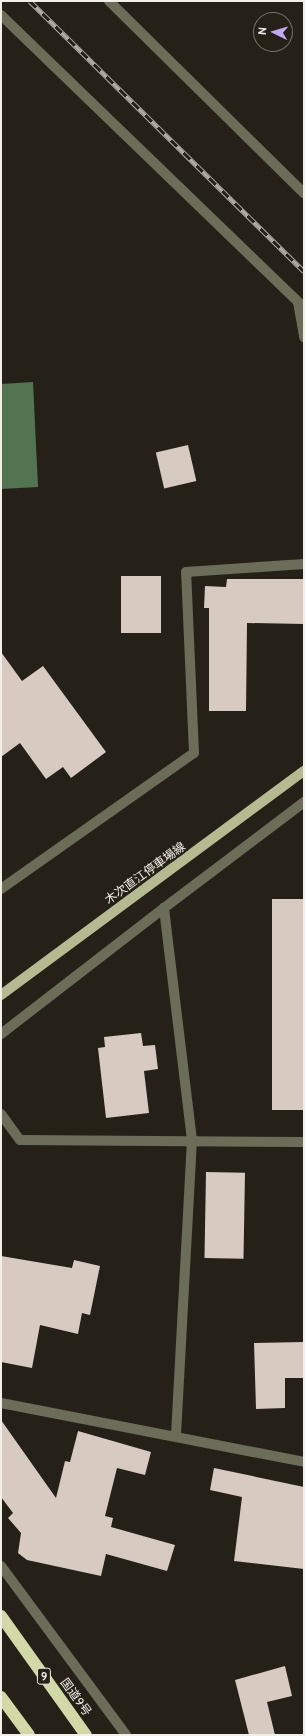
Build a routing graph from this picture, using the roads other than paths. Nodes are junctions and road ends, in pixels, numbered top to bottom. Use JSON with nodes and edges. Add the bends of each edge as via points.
{"nodes":[{"id":1,"x":109,"y":1,"type":"edge"},
{"id":2,"x":1,"y":14,"type":"edge"},
{"id":3,"x":304,"y":193,"type":"edge"},
{"id":4,"x":302,"y":302,"type":"edge"},
{"id":5,"x":304,"y":337,"type":"edge"},
{"id":6,"x":304,"y":564,"type":"edge"},
{"id":7,"x":304,"y":771,"type":"edge"},
{"id":8,"x":304,"y":802,"type":"edge"},
{"id":9,"x":1,"y":888,"type":"edge"},
{"id":10,"x":164,"y":908,"type":"junction"},
{"id":11,"x":1,"y":995,"type":"edge"},
{"id":12,"x":1,"y":1034,"type":"edge"},
{"id":13,"x":1,"y":1114,"type":"edge"},
{"id":14,"x":192,"y":1140,"type":"junction"},
{"id":15,"x":304,"y":1142,"type":"edge"},
{"id":16,"x":1,"y":1403,"type":"edge"},
{"id":17,"x":176,"y":1435,"type":"junction"},
{"id":18,"x":304,"y":1462,"type":"edge"},
{"id":19,"x":1,"y":1566,"type":"edge"},
{"id":20,"x":1,"y":1616,"type":"edge"},
{"id":21,"x":1,"y":1697,"type":"edge"},
{"id":22,"x":29,"y":1735,"type":"edge"},
{"id":23,"x":86,"y":1735,"type":"edge"},
{"id":24,"x":126,"y":1735,"type":"edge"}],
"edges":[{"from":1,"to":3,"type":"street"},
{"from":2,"to":4,"type":"street"},
{"from":4,"to":5,"type":"street"},
{"from":6,"to":9,"type":"street","via":[[186,572],[194,753]]},
{"from":7,"to":11,"type":"main road","name":"木次直江停車場線"},
{"from":8,"to":10,"type":"street"},
{"from":10,"to":12,"type":"street"},
{"from":10,"to":14,"type":"street"},
{"from":13,"to":14,"type":"street","via":[[20,1140]]},
{"from":14,"to":15,"type":"street"},
{"from":14,"to":17,"type":"street"},
{"from":16,"to":17,"type":"street"},
{"from":17,"to":18,"type":"street"},
{"from":19,"to":24,"type":"street"},
{"from":20,"to":23,"type":"highway","name":"国道9号","number":"9"},
{"from":21,"to":22,"type":"highway"}]}
